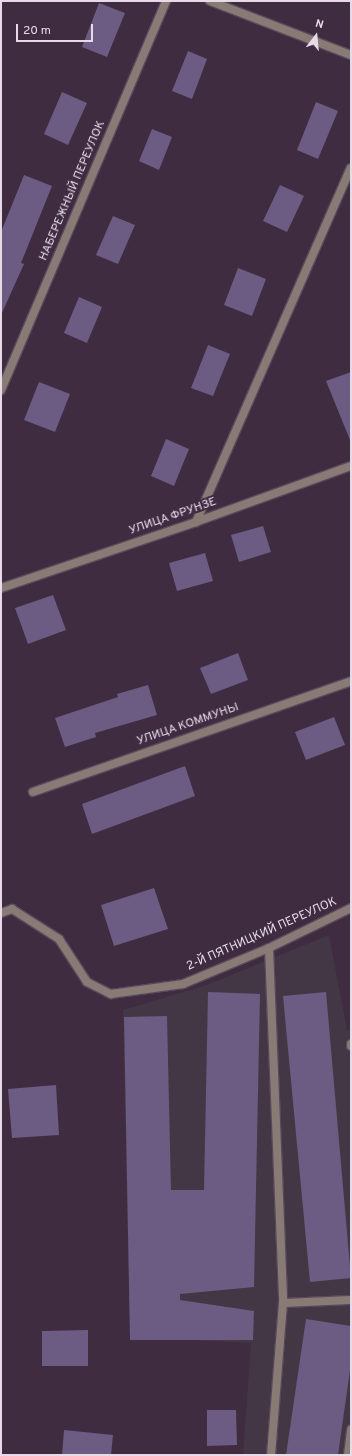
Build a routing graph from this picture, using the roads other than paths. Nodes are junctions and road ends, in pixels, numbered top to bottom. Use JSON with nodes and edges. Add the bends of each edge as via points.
{"nodes":[{"id":1,"x":166,"y":1,"type":"edge"},
{"id":2,"x":210,"y":1,"type":"edge"},
{"id":3,"x":351,"y":55,"type":"edge"},
{"id":4,"x":351,"y":168,"type":"edge"},
{"id":5,"x":1,"y":390,"type":"edge"},
{"id":6,"x":351,"y":466,"type":"edge"},
{"id":7,"x":196,"y":522,"type":"junction"},
{"id":8,"x":1,"y":588,"type":"edge"},
{"id":9,"x":351,"y":681,"type":"edge"},
{"id":10,"x":33,"y":792,"type":"dead end"},
{"id":11,"x":351,"y":908,"type":"edge"},
{"id":12,"x":1,"y":913,"type":"edge"},
{"id":13,"x":269,"y":948,"type":"junction"},
{"id":14,"x":351,"y":1300,"type":"edge"},
{"id":15,"x":283,"y":1303,"type":"junction"},
{"id":16,"x":351,"y":1429,"type":"edge"},
{"id":17,"x":271,"y":1455,"type":"edge"},
{"id":18,"x":348,"y":1455,"type":"edge"}],
"edges":[{"from":1,"to":5,"type":"street","name":"НАБЕРЕЖНЫЙ ПЕРЕУЛОК"},
{"from":2,"to":3,"type":"street"},
{"from":4,"to":7,"type":"street"},
{"from":6,"to":7,"type":"street","name":"УЛИЦА ФРУНЗЕ"},
{"from":7,"to":8,"type":"street","name":"УЛИЦА ФРУНЗЕ"},
{"from":9,"to":10,"type":"street","name":"УЛИЦА КОММУНЫ"},
{"from":11,"to":13,"type":"street","name":"2-Й ПЯТНИЦКИЙ ПЕРЕУЛОК"},
{"from":12,"to":13,"type":"street","name":"2-Й ПЯТНИЦКИЙ ПЕРЕУЛОК","via":[[12,909],[59,938],[87,982],[111,994],[183,984]]},
{"from":13,"to":15,"type":"street"},
{"from":14,"to":15,"type":"street"},
{"from":15,"to":17,"type":"street"},
{"from":16,"to":18,"type":"street"}]}
